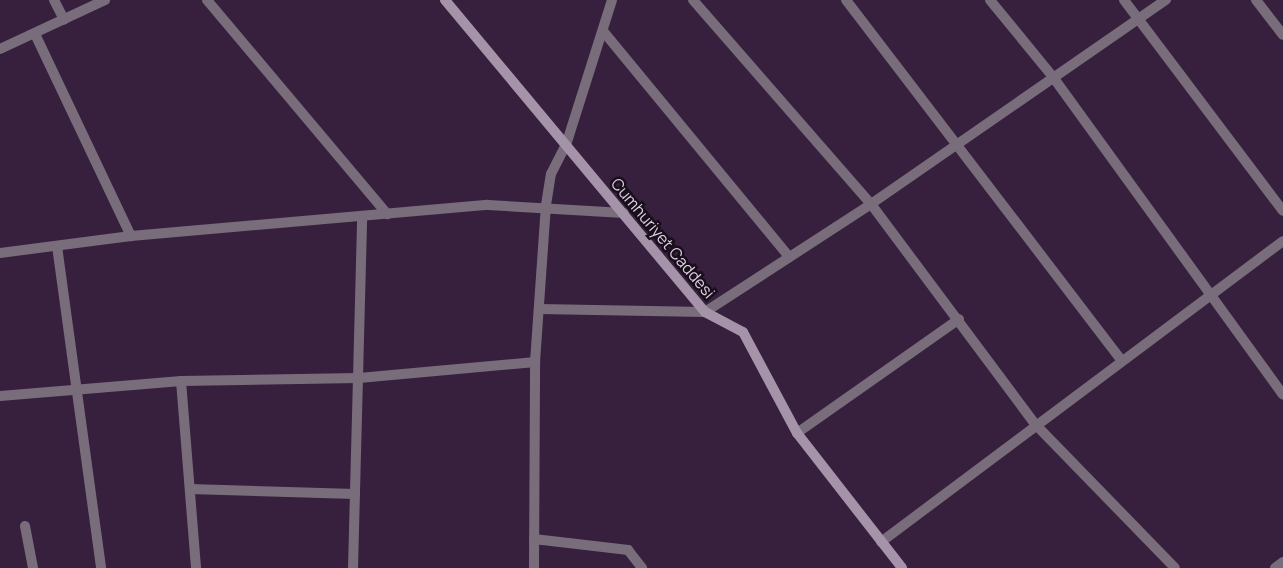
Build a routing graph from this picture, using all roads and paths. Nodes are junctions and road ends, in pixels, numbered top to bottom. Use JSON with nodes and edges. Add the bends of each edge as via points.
{"nodes":[{"id":1,"x":54,"y":0,"type":"edge"},
{"id":2,"x":105,"y":0,"type":"edge"},
{"id":3,"x":207,"y":0,"type":"edge"},
{"id":4,"x":445,"y":0,"type":"edge"},
{"id":5,"x":612,"y":0,"type":"edge"},
{"id":6,"x":693,"y":0,"type":"edge"},
{"id":7,"x":846,"y":0,"type":"edge"},
{"id":8,"x":990,"y":0,"type":"edge"},
{"id":9,"x":1124,"y":0,"type":"edge"},
{"id":10,"x":1166,"y":0,"type":"edge"},
{"id":11,"x":1256,"y":0,"type":"edge"},
{"id":12,"x":1138,"y":19,"type":"junction"},
{"id":13,"x":64,"y":20,"type":"junction"},
{"id":14,"x":603,"y":31,"type":"junction"},
{"id":15,"x":35,"y":34,"type":"junction"},
{"id":16,"x":1283,"y":35,"type":"edge"},
{"id":17,"x":0,"y":49,"type":"edge"},
{"id":18,"x":1053,"y":77,"type":"junction"},
{"id":19,"x":959,"y":143,"type":"junction"},
{"id":20,"x":566,"y":144,"type":"junction"},
{"id":21,"x":871,"y":204,"type":"junction"},
{"id":22,"x":546,"y":205,"type":"junction"},
{"id":23,"x":1283,"y":212,"type":"edge"},
{"id":24,"x":624,"y":213,"type":"junction"},
{"id":25,"x":387,"y":214,"type":"junction"},
{"id":26,"x":362,"y":217,"type":"junction"},
{"id":27,"x":131,"y":236,"type":"junction"},
{"id":28,"x":1283,"y":241,"type":"edge"},
{"id":29,"x":57,"y":246,"type":"junction"},
{"id":30,"x":0,"y":253,"type":"edge"},
{"id":31,"x":789,"y":257,"type":"junction"},
{"id":32,"x":1208,"y":298,"type":"junction"},
{"id":33,"x":539,"y":308,"type":"junction"},
{"id":34,"x":705,"y":312,"type":"junction"},
{"id":35,"x":959,"y":319,"type":"junction"},
{"id":36,"x":1122,"y":361,"type":"junction"},
{"id":37,"x":536,"y":362,"type":"junction"},
{"id":38,"x":359,"y":378,"type":"junction"},
{"id":39,"x":181,"y":381,"type":"junction"},
{"id":40,"x":77,"y":389,"type":"junction"},
{"id":41,"x":1283,"y":395,"type":"edge"},
{"id":42,"x":0,"y":396,"type":"edge"},
{"id":43,"x":1036,"y":426,"type":"junction"},
{"id":44,"x":797,"y":433,"type":"junction"},
{"id":45,"x":190,"y":489,"type":"junction"},
{"id":46,"x":355,"y":494,"type":"junction"},
{"id":47,"x":25,"y":526,"type":"dead end"},
{"id":48,"x":534,"y":539,"type":"junction"},
{"id":49,"x":881,"y":542,"type":"junction"},
{"id":50,"x":1283,"y":562,"type":"edge"},
{"id":51,"x":33,"y":568,"type":"edge"},
{"id":52,"x":101,"y":568,"type":"edge"},
{"id":53,"x":196,"y":568,"type":"edge"},
{"id":54,"x":353,"y":568,"type":"edge"},
{"id":55,"x":534,"y":568,"type":"edge"},
{"id":56,"x":642,"y":568,"type":"edge"},
{"id":57,"x":902,"y":568,"type":"edge"},
{"id":58,"x":1175,"y":568,"type":"edge"},
{"id":59,"x":1275,"y":568,"type":"edge"}],
"edges":[{"from":1,"to":13,"type":"street"},
{"from":2,"to":13,"type":"street"},
{"from":3,"to":25,"type":"street"},
{"from":4,"to":20,"type":"main road","name":"Cumhuriyet Caddesi"},
{"from":5,"to":14,"type":"street"},
{"from":6,"to":21,"type":"street"},
{"from":7,"to":19,"type":"street"},
{"from":8,"to":18,"type":"street"},
{"from":9,"to":12,"type":"street"},
{"from":10,"to":12,"type":"street"},
{"from":11,"to":16,"type":"street"},
{"from":12,"to":18,"type":"street"},
{"from":12,"to":23,"type":"street"},
{"from":13,"to":15,"type":"street"},
{"from":14,"to":20,"type":"street"},
{"from":14,"to":31,"type":"street"},
{"from":15,"to":17,"type":"street"},
{"from":15,"to":27,"type":"street"},
{"from":18,"to":19,"type":"street"},
{"from":18,"to":32,"type":"street"},
{"from":19,"to":21,"type":"street"},
{"from":19,"to":36,"type":"street"},
{"from":20,"to":22,"type":"street","via":[[551,174]]},
{"from":20,"to":24,"type":"main road","name":"Cumhuriyet Caddesi"},
{"from":21,"to":31,"type":"street"},
{"from":21,"to":35,"type":"street"},
{"from":22,"to":24,"type":"street"},
{"from":22,"to":25,"type":"street"},
{"from":22,"to":33,"type":"street"},
{"from":24,"to":34,"type":"main road","name":"Cumhuriyet Caddesi"},
{"from":25,"to":26,"type":"street"},
{"from":26,"to":27,"type":"street"},
{"from":26,"to":38,"type":"street"},
{"from":27,"to":29,"type":"street"},
{"from":28,"to":32,"type":"street"},
{"from":29,"to":30,"type":"street"},
{"from":29,"to":40,"type":"street"},
{"from":31,"to":34,"type":"street"},
{"from":32,"to":36,"type":"street"},
{"from":32,"to":41,"type":"street"},
{"from":33,"to":34,"type":"street"},
{"from":33,"to":37,"type":"street"},
{"from":34,"to":44,"type":"main road","name":"Cumhuriyet Caddesi","via":[[744,332]]},
{"from":35,"to":43,"type":"street"},
{"from":35,"to":44,"type":"street"},
{"from":36,"to":43,"type":"street"},
{"from":37,"to":38,"type":"street"},
{"from":37,"to":48,"type":"street"},
{"from":38,"to":39,"type":"street"},
{"from":38,"to":46,"type":"street"},
{"from":39,"to":40,"type":"street"},
{"from":39,"to":45,"type":"street"},
{"from":40,"to":42,"type":"street"},
{"from":40,"to":52,"type":"street"},
{"from":43,"to":49,"type":"street"},
{"from":43,"to":58,"type":"street"},
{"from":44,"to":49,"type":"main road","name":"Cumhuriyet Caddesi"},
{"from":45,"to":46,"type":"street"},
{"from":45,"to":53,"type":"street"},
{"from":46,"to":54,"type":"street"},
{"from":47,"to":51,"type":"street"},
{"from":48,"to":55,"type":"street"},
{"from":48,"to":56,"type":"street","via":[[628,550]]},
{"from":49,"to":57,"type":"main road","name":"Cumhuriyet Caddesi"},
{"from":50,"to":59,"type":"street"}]}
